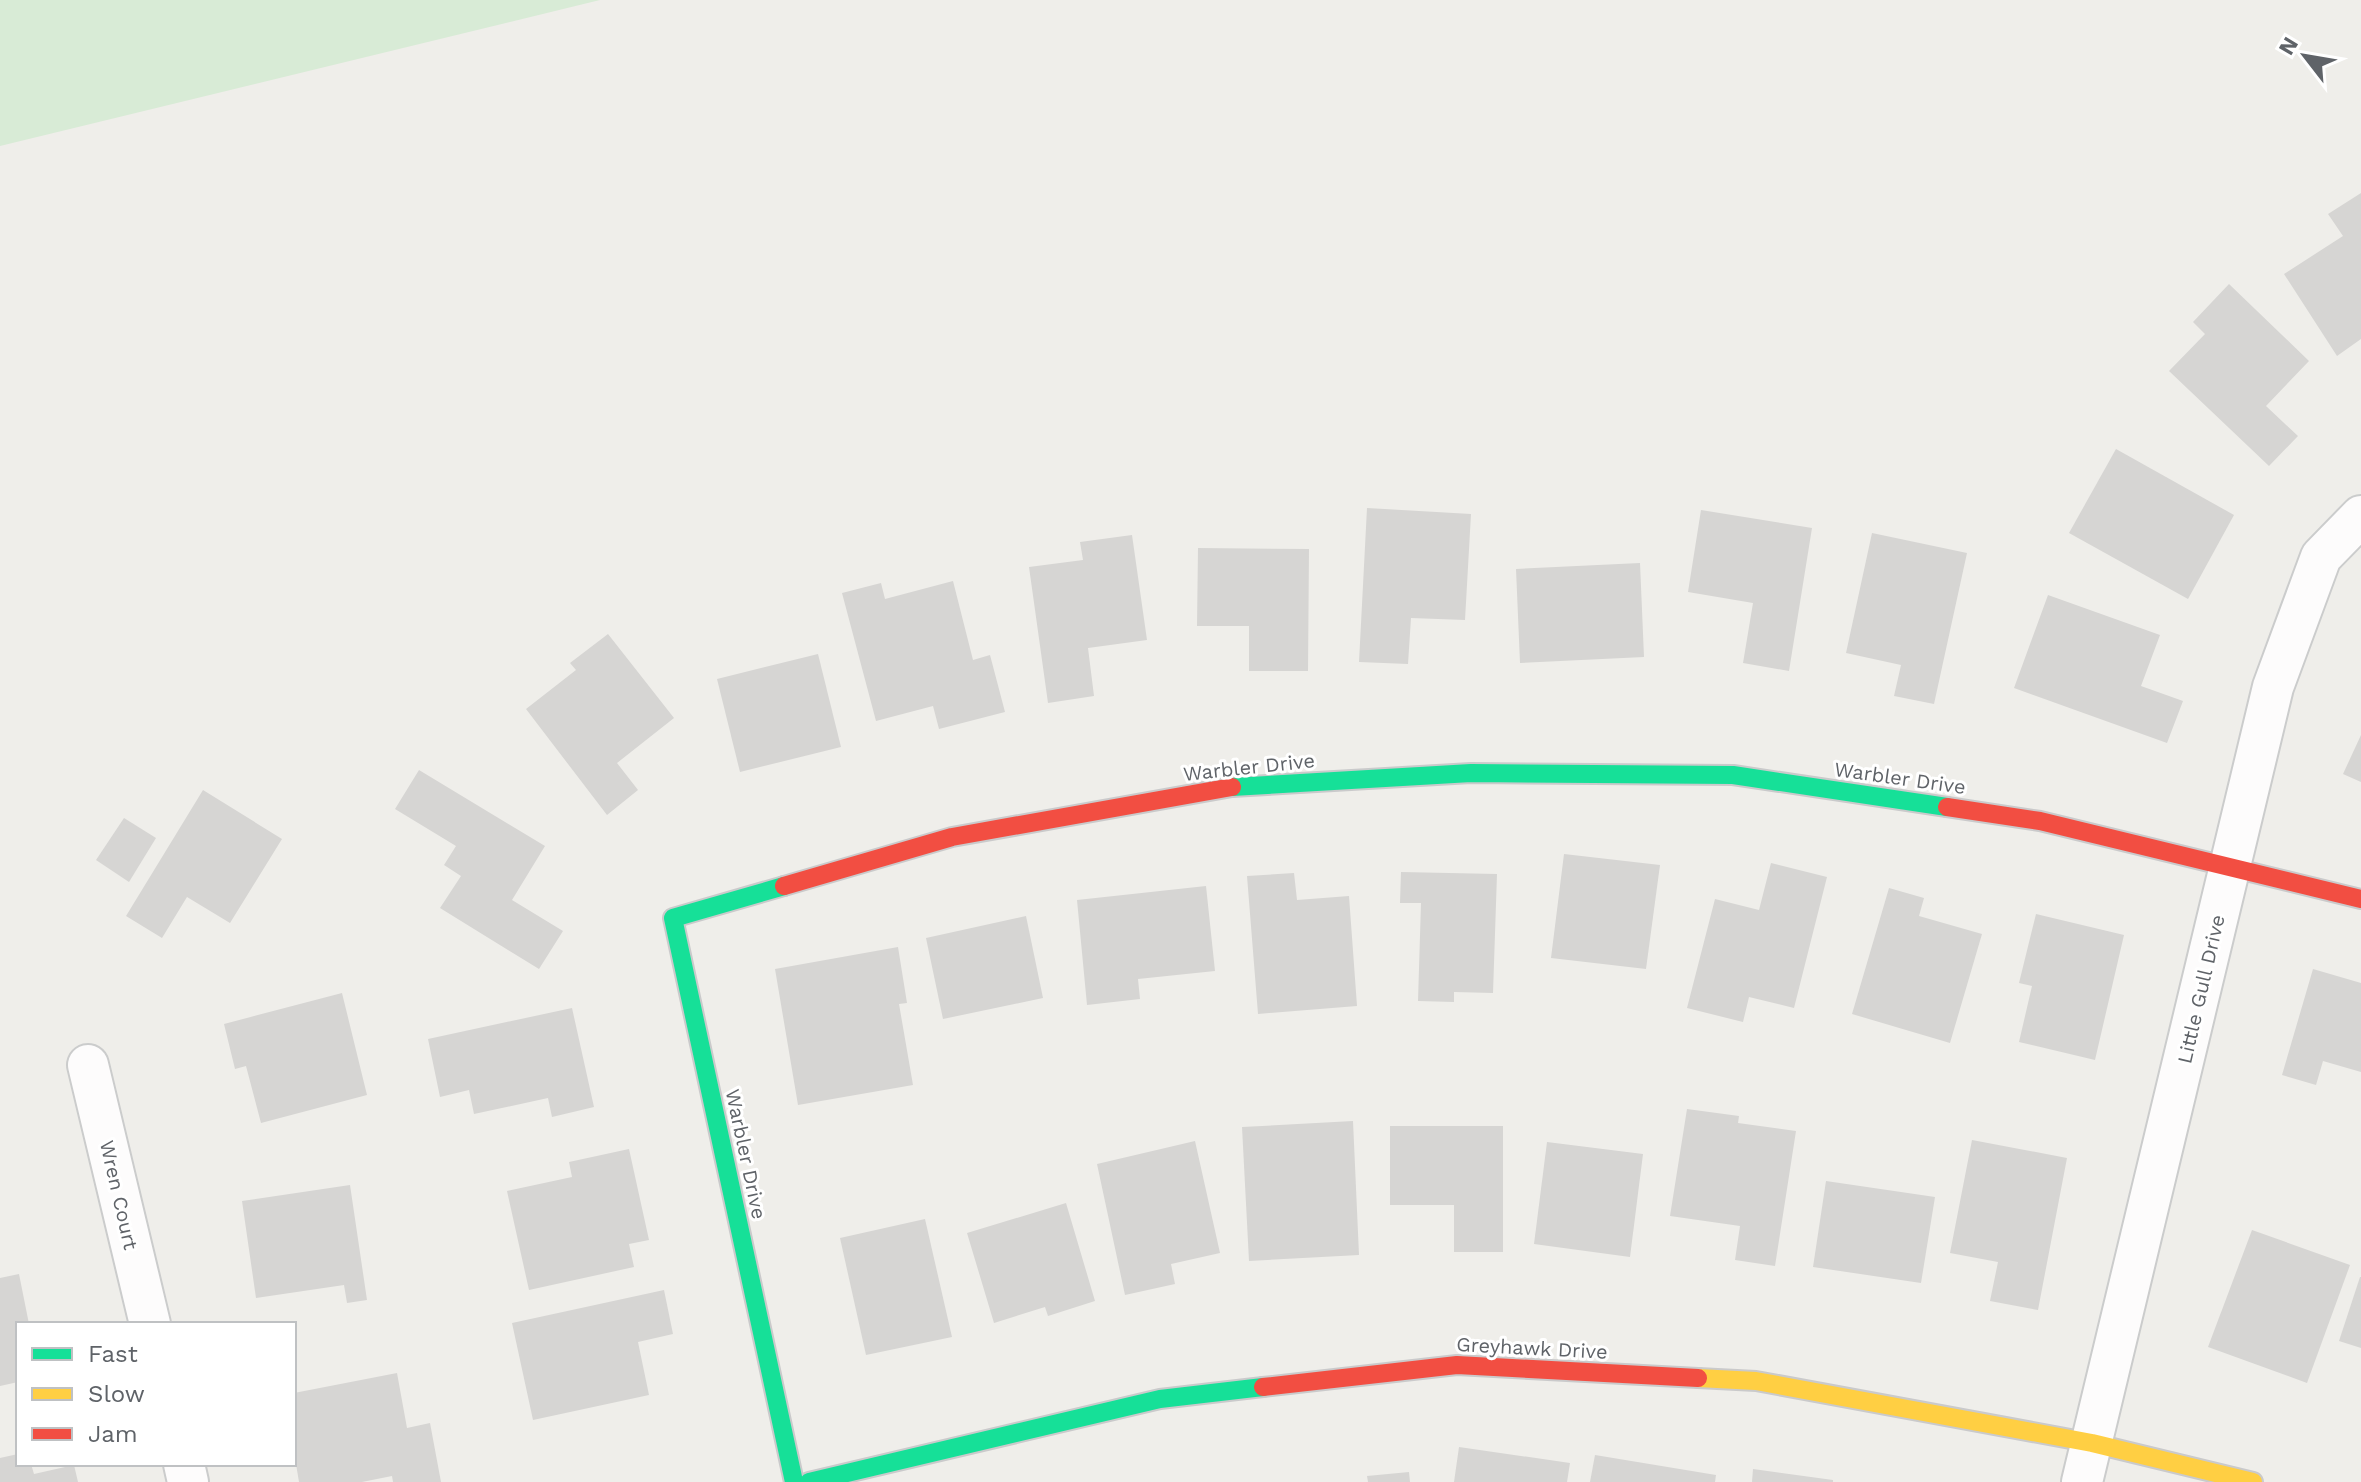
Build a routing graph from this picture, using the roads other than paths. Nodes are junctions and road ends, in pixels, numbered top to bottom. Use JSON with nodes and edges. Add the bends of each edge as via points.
{"nodes":[{"id":1,"x":2361,"y":516,"type":"edge"},
{"id":2,"x":2230,"y":867,"type":"junction"},
{"id":3,"x":2361,"y":899,"type":"edge"},
{"id":4,"x":88,"y":1065,"type":"dead end"},
{"id":5,"x":150,"y":1322,"type":"edge"},
{"id":6,"x":2092,"y":1443,"type":"junction"},
{"id":7,"x":794,"y":1482,"type":"edge"},
{"id":8,"x":809,"y":1482,"type":"edge"},
{"id":9,"x":2082,"y":1482,"type":"edge"},
{"id":10,"x":2253,"y":1482,"type":"edge"}],
"edges":[{"from":1,"to":2,"type":"street","name":"Little Gull Drive","via":[[2321,557],[2273,687]]},
{"from":2,"to":3,"type":"street","name":"Warbler Drive"},
{"from":2,"to":6,"type":"street","name":"Little Gull Drive"},
{"from":2,"to":7,"type":"street","name":"Warbler Drive","via":[[2040,821],[1733,775],[1471,773],[1223,787],[952,837],[673,918]]},
{"from":4,"to":5,"type":"street","name":"Wren Court"},
{"from":6,"to":8,"type":"street","name":"Greyhawk Drive","via":[[1756,1381],[1457,1365],[1160,1399]]},
{"from":6,"to":9,"type":"street","name":"Little Gull Drive"},
{"from":6,"to":10,"type":"street","name":"Greyhawk Drive"}]}
